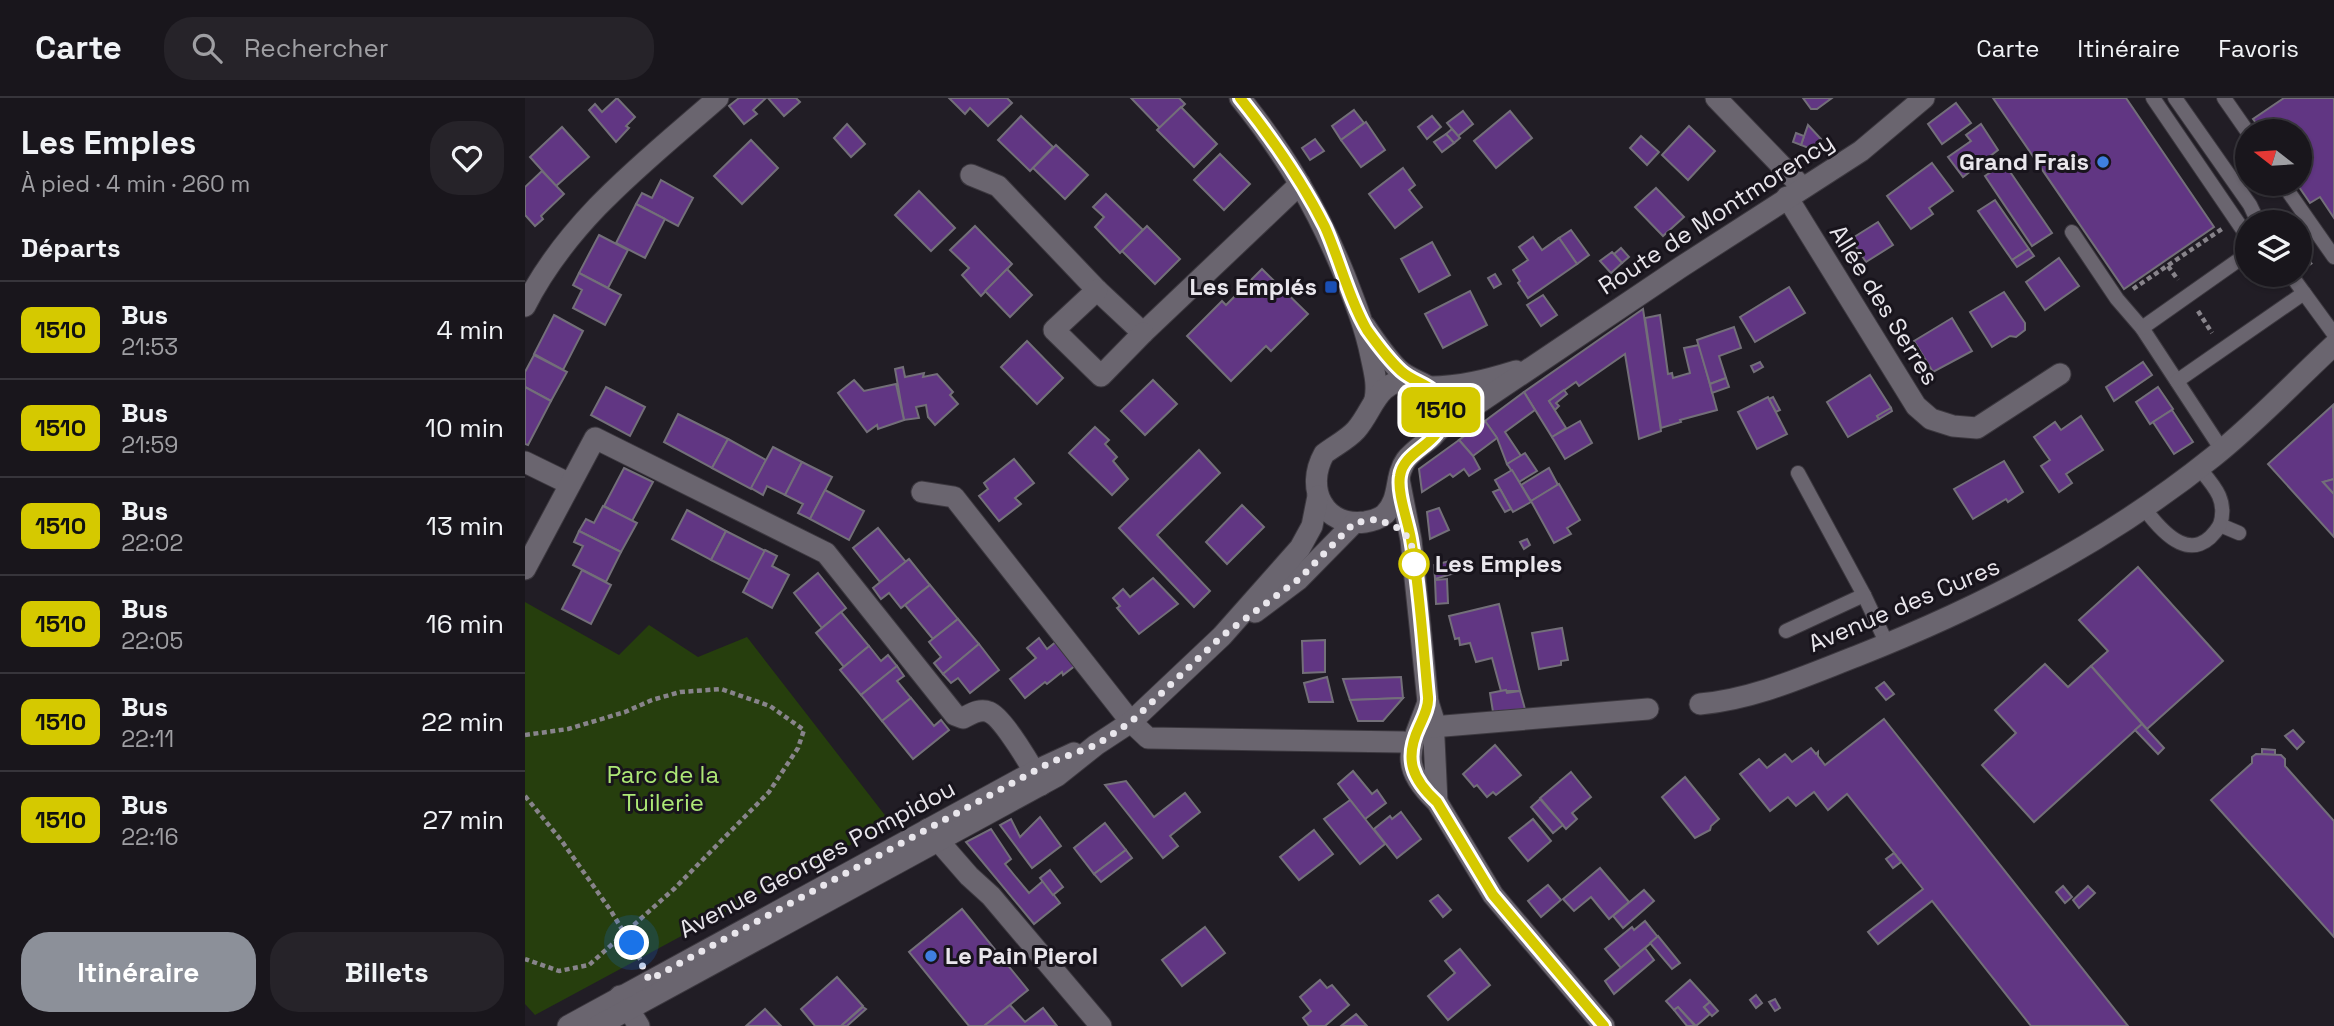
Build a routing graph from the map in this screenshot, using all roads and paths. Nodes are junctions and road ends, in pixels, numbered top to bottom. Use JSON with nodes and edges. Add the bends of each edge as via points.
{"nodes":[{"id":1,"x":1240,"y":98,"type":"edge"},
{"id":2,"x":1716,"y":98,"type":"edge"},
{"id":3,"x":1924,"y":98,"type":"edge"},
{"id":4,"x":2153,"y":98,"type":"edge"},
{"id":5,"x":2175,"y":98,"type":"edge"},
{"id":6,"x":2224,"y":98,"type":"edge"},
{"id":7,"x":706,"y":102,"type":"edge"},
{"id":8,"x":2239,"y":119,"type":"edge"},
{"id":9,"x":971,"y":175,"type":"dead end"},
{"id":10,"x":1300,"y":184,"type":"junction"},
{"id":11,"x":1795,"y":193,"type":"junction"},
{"id":12,"x":2291,"y":196,"type":"edge"},
{"id":13,"x":2252,"y":210,"type":"edge"},
{"id":14,"x":2235,"y":219,"type":"edge"},
{"id":15,"x":2235,"y":221,"type":"edge"},
{"id":16,"x":2072,"y":232,"type":"dead end"},
{"id":17,"x":2334,"y":257,"type":"edge"},
{"id":18,"x":2235,"y":262,"type":"edge"},
{"id":19,"x":2300,"y":287,"type":"edge"},
{"id":20,"x":1097,"y":290,"type":"junction"},
{"id":21,"x":2304,"y":293,"type":"junction"},
{"id":22,"x":2117,"y":299,"type":"junction"},
{"id":23,"x":525,"y":306,"type":"edge"},
{"id":24,"x":1365,"y":326,"type":"junction"},
{"id":25,"x":2142,"y":328,"type":"junction"},
{"id":26,"x":1143,"y":333,"type":"junction"},
{"id":27,"x":2334,"y":334,"type":"edge"},
{"id":28,"x":2334,"y":345,"type":"edge"},
{"id":29,"x":1531,"y":367,"type":"junction"},
{"id":30,"x":2060,"y":374,"type":"dead end"},
{"id":31,"x":2177,"y":381,"type":"junction"},
{"id":32,"x":1420,"y":383,"type":"junction"},
{"id":33,"x":1375,"y":399,"type":"junction"},
{"id":34,"x":1440,"y":429,"type":"junction"},
{"id":35,"x":2222,"y":450,"type":"junction"},
{"id":36,"x":525,"y":462,"type":"edge"},
{"id":37,"x":2199,"y":468,"type":"junction"},
{"id":38,"x":1798,"y":474,"type":"dead end"},
{"id":39,"x":1399,"y":479,"type":"junction"},
{"id":40,"x":570,"y":484,"type":"junction"},
{"id":41,"x":922,"y":492,"type":"dead end"},
{"id":42,"x":1318,"y":496,"type":"junction"},
{"id":43,"x":2144,"y":508,"type":"junction"},
{"id":44,"x":1377,"y":519,"type":"junction"},
{"id":45,"x":1354,"y":523,"type":"junction"},
{"id":46,"x":2220,"y":525,"type":"junction"},
{"id":47,"x":2239,"y":533,"type":"dead end"},
{"id":48,"x":1411,"y":540,"type":"junction"},
{"id":49,"x":525,"y":569,"type":"edge"},
{"id":50,"x":1864,"y":595,"type":"junction"},
{"id":51,"x":1786,"y":631,"type":"dead end"},
{"id":52,"x":1222,"y":636,"type":"junction"},
{"id":53,"x":1887,"y":644,"type":"junction"},
{"id":54,"x":1700,"y":704,"type":"dead end"},
{"id":55,"x":1648,"y":709,"type":"dead end"},
{"id":56,"x":1131,"y":722,"type":"junction"},
{"id":57,"x":1420,"y":734,"type":"junction"},
{"id":58,"x":525,"y":735,"type":"edge"},
{"id":59,"x":1038,"y":778,"type":"junction"},
{"id":60,"x":525,"y":796,"type":"edge"},
{"id":61,"x":1437,"y":802,"type":"junction"},
{"id":62,"x":932,"y":835,"type":"junction"},
{"id":63,"x":624,"y":931,"type":"junction"},
{"id":64,"x":525,"y":959,"type":"edge"},
{"id":65,"x":649,"y":980,"type":"junction"},
{"id":66,"x":629,"y":1010,"type":"edge"},
{"id":67,"x":568,"y":1026,"type":"edge"},
{"id":68,"x":598,"y":1026,"type":"edge"},
{"id":69,"x":1101,"y":1026,"type":"edge"},
{"id":70,"x":1604,"y":1026,"type":"edge"}],
"edges":[{"from":1,"to":10,"type":"street"},
{"from":2,"to":11,"type":"street","name":"Allée des Serres"},
{"from":3,"to":11,"type":"street","name":"Route de Montmorency","via":[[1861,151]]},
{"from":4,"to":14,"type":"lane"},
{"from":5,"to":13,"type":"lane"},
{"from":6,"to":8,"type":"lane"},
{"from":7,"to":23,"type":"street","via":[[570,236]]},
{"from":9,"to":20,"type":"street","via":[[998,186]]},
{"from":10,"to":24,"type":"street","via":[[1326,229]]},
{"from":10,"to":26,"type":"street"},
{"from":11,"to":29,"type":"street","name":"Route de Montmorency"},
{"from":11,"to":30,"type":"street","name":"Allée des Serres","via":[[1916,406],[1931,419],[1977,428]]},
{"from":12,"to":17,"type":"lane"},
{"from":15,"to":22,"type":"path"},
{"from":16,"to":22,"type":"lane"},
{"from":18,"to":25,"type":"lane"},
{"from":19,"to":21,"type":"lane"},
{"from":20,"to":26,"type":"street"},
{"from":20,"to":26,"type":"street","via":[[1054,330],[1101,376]]},
{"from":21,"to":27,"type":"lane"},
{"from":21,"to":31,"type":"lane"},
{"from":22,"to":25,"type":"lane"},
{"from":24,"to":32,"type":"street","via":[[1388,357]]},
{"from":24,"to":33,"type":"street"},
{"from":25,"to":31,"type":"lane"},
{"from":28,"to":35,"type":"street","name":"Avenue des Cures"},
{"from":29,"to":32,"type":"street","name":"Route de Montmorency","via":[[1451,387]]},
{"from":29,"to":34,"type":"street","name":"Route de Montmorency"},
{"from":31,"to":35,"type":"lane"},
{"from":32,"to":33,"type":"street","via":[[1392,383]]},
{"from":32,"to":34,"type":"street","via":[[1439,398]]},
{"from":33,"to":42,"type":"street","name":"Avenue Georges Pompidou","via":[[1356,430],[1324,454],[1316,472]]},
{"from":34,"to":39,"type":"street","name":"Route de Montmorency","via":[[1406,459]]},
{"from":35,"to":37,"type":"street","name":"Avenue des Cures"},
{"from":36,"to":40,"type":"street"},
{"from":37,"to":43,"type":"street","name":"Avenue des Cures"},
{"from":37,"to":46,"type":"lane","via":[[2223,503]]},
{"from":38,"to":50,"type":"lane"},
{"from":39,"to":44,"type":"street","name":"Route de Montmorency","via":[[1393,503]]},
{"from":39,"to":48,"type":"street"},
{"from":40,"to":49,"type":"street"},
{"from":40,"to":59,"type":"street","via":[[595,438],[826,553],[955,715],[963,718],[979,711],[999,719]]},
{"from":41,"to":56,"type":"street","via":[[954,497]]},
{"from":42,"to":45,"type":"street","via":[[1338,519]]},
{"from":42,"to":52,"type":"street","name":"Avenue Georges Pompidou","via":[[1312,526],[1300,548]]},
{"from":43,"to":46,"type":"lane","via":[[2168,537],[2193,545],[2213,536]]},
{"from":43,"to":53,"type":"street","name":"Avenue des Cures","via":[[2032,578]]},
{"from":44,"to":45,"type":"street"},
{"from":44,"to":48,"type":"street"},
{"from":45,"to":52,"type":"street","name":"Avenue Georges Pompidou","via":[[1299,579]]},
{"from":46,"to":47,"type":"lane"},
{"from":48,"to":57,"type":"street","via":[[1428,702]]},
{"from":50,"to":51,"type":"lane"},
{"from":50,"to":53,"type":"lane"},
{"from":52,"to":56,"type":"street","name":"Avenue Georges Pompidou"},
{"from":53,"to":54,"type":"street","name":"Avenue des Cures","via":[[1764,692]]},
{"from":55,"to":57,"type":"street"},
{"from":56,"to":57,"type":"street","via":[[1148,738],[1402,742]]},
{"from":56,"to":59,"type":"street","name":"Avenue Georges Pompidou","via":[[1057,776]]},
{"from":57,"to":61,"type":"street"},
{"from":57,"to":61,"type":"street","via":[[1411,761],[1424,790]]},
{"from":58,"to":63,"type":"path","via":[[568,729],[680,692],[720,689],[770,706],[804,730],[798,748],[769,792],[675,888]]},
{"from":59,"to":62,"type":"street","name":"Avenue Georges Pompidou"},
{"from":60,"to":63,"type":"path"},
{"from":61,"to":70,"type":"street","via":[[1493,895]]},
{"from":62,"to":65,"type":"street","name":"Avenue Georges Pompidou"},
{"from":62,"to":66,"type":"street","name":"Avenue Georges Pompidou"},
{"from":62,"to":69,"type":"street","via":[[991,896]]},
{"from":63,"to":64,"type":"path","via":[[589,965],[559,971]]},
{"from":63,"to":65,"type":"path"},
{"from":65,"to":66,"type":"street","name":"Avenue Georges Pompidou"},
{"from":66,"to":67,"type":"street","name":"Avenue Georges Pompidou"},
{"from":66,"to":68,"type":"street","name":"Avenue Georges Pompidou"}]}
